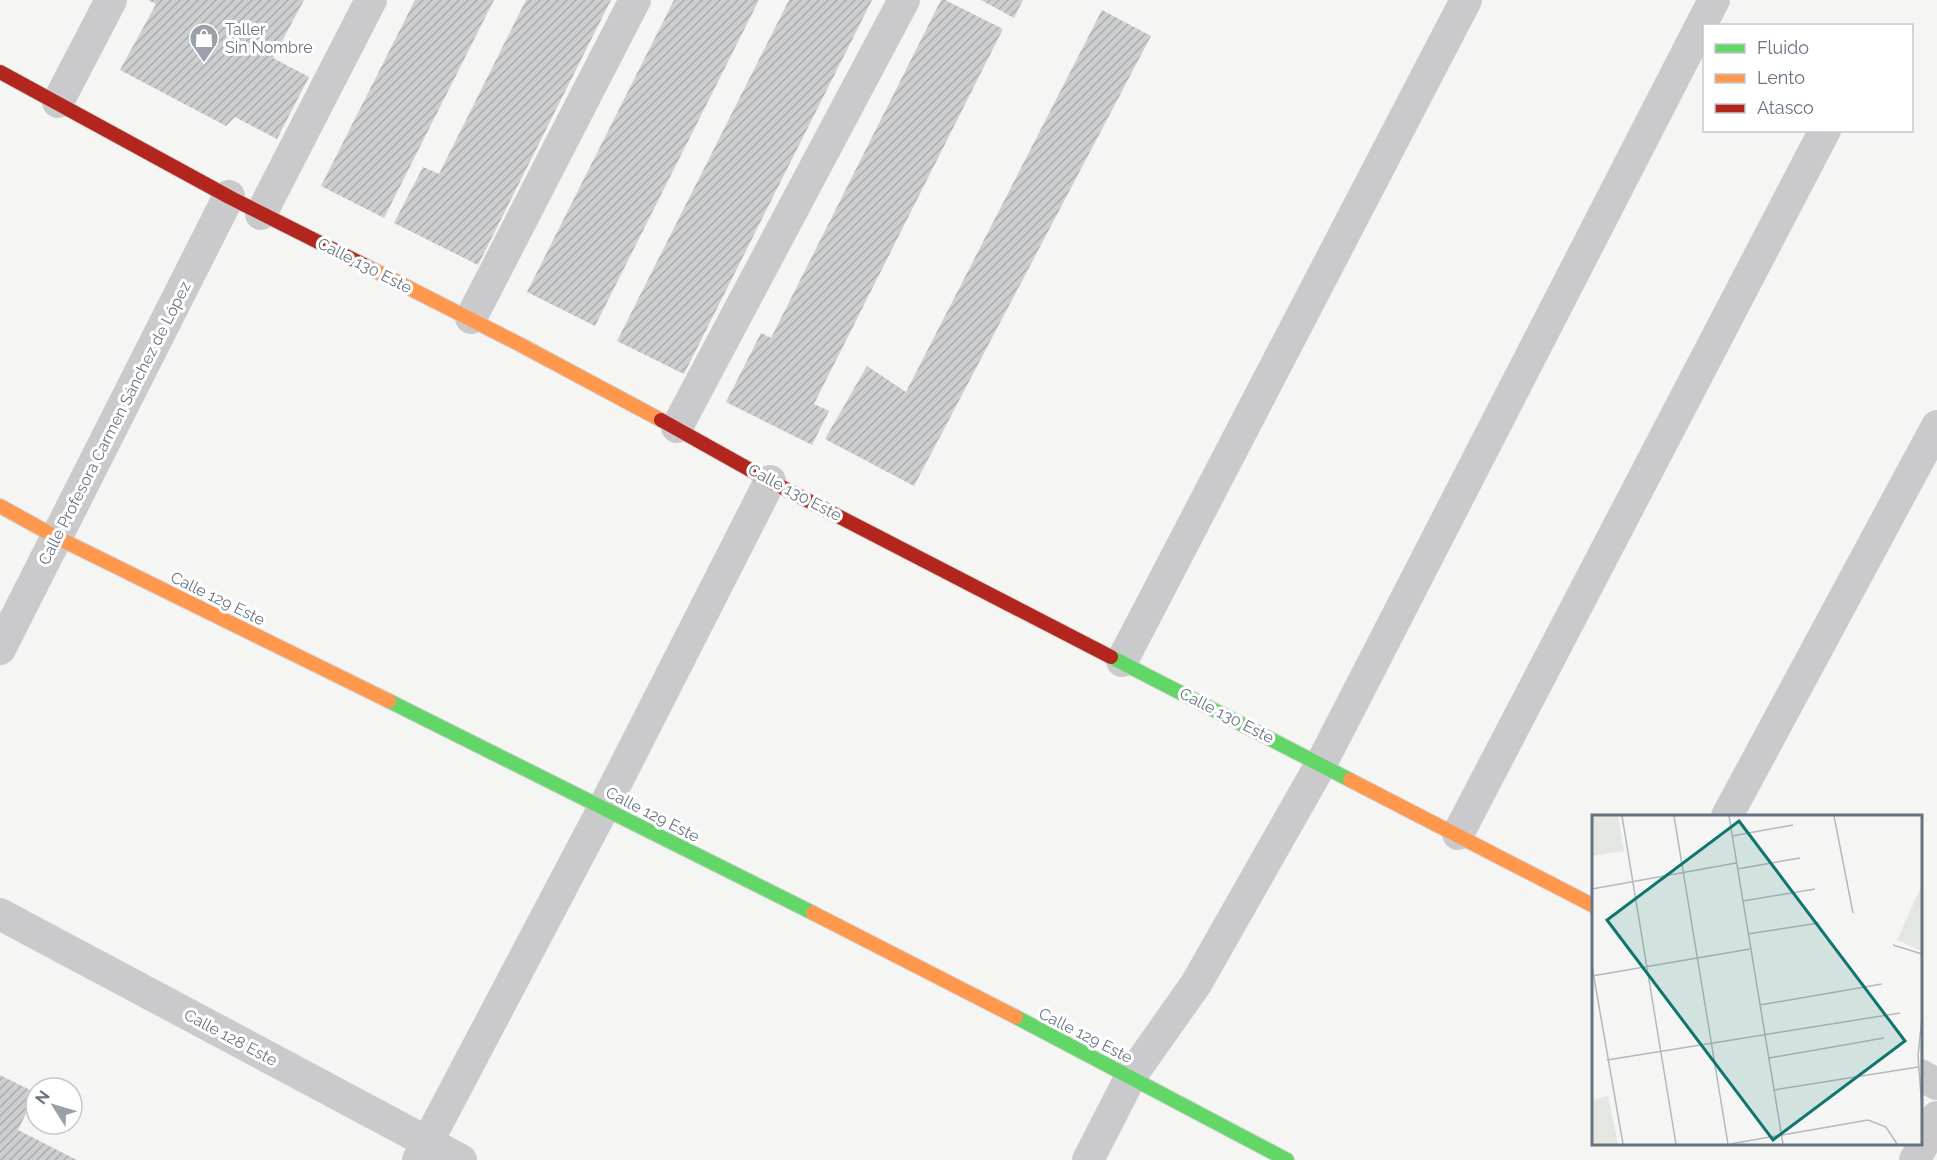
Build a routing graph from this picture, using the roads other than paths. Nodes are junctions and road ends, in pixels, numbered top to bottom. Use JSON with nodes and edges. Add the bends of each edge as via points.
{"nodes":[{"id":1,"x":111,"y":0,"type":"edge"},
{"id":2,"x":371,"y":0,"type":"edge"},
{"id":3,"x":636,"y":0,"type":"edge"},
{"id":4,"x":904,"y":0,"type":"edge"},
{"id":5,"x":1466,"y":0,"type":"edge"},
{"id":6,"x":1714,"y":0,"type":"edge"},
{"id":7,"x":0,"y":72,"type":"edge"},
{"id":8,"x":58,"y":102,"type":"junction"},
{"id":9,"x":1824,"y":132,"type":"edge"},
{"id":10,"x":229,"y":196,"type":"junction"},
{"id":11,"x":261,"y":214,"type":"junction"},
{"id":12,"x":471,"y":318,"type":"junction"},
{"id":13,"x":1937,"y":426,"type":"edge"},
{"id":14,"x":677,"y":427,"type":"junction"},
{"id":15,"x":770,"y":481,"type":"junction"},
{"id":16,"x":0,"y":506,"type":"edge"},
{"id":17,"x":56,"y":537,"type":"junction"},
{"id":18,"x":0,"y":649,"type":"edge"},
{"id":19,"x":1122,"y":661,"type":"junction"},
{"id":20,"x":1321,"y":764,"type":"junction"},
{"id":21,"x":604,"y":807,"type":"junction"},
{"id":22,"x":1728,"y":815,"type":"edge"},
{"id":23,"x":1458,"y":834,"type":"junction"},
{"id":24,"x":1592,"y":905,"type":"edge"},
{"id":25,"x":0,"y":914,"type":"edge"},
{"id":26,"x":1131,"y":1076,"type":"junction"},
{"id":27,"x":1922,"y":1077,"type":"edge"},
{"id":28,"x":1937,"y":1084,"type":"edge"},
{"id":29,"x":1937,"y":1118,"type":"edge"},
{"id":30,"x":423,"y":1151,"type":"edge"},
{"id":31,"x":461,"y":1160,"type":"edge"},
{"id":32,"x":1088,"y":1160,"type":"edge"},
{"id":33,"x":1287,"y":1160,"type":"edge"},
{"id":34,"x":1915,"y":1160,"type":"edge"}],
"edges":[{"from":1,"to":8,"type":"street"},
{"from":2,"to":11,"type":"street"},
{"from":3,"to":12,"type":"street"},
{"from":4,"to":14,"type":"street"},
{"from":5,"to":19,"type":"street"},
{"from":6,"to":20,"type":"street"},
{"from":7,"to":8,"type":"street","name":"Calle 130 Este"},
{"from":8,"to":10,"type":"street","name":"Calle 130 Este"},
{"from":9,"to":23,"type":"street"},
{"from":10,"to":11,"type":"street","name":"Calle 130 Este"},
{"from":10,"to":17,"type":"street","name":"Calle Profesora Carmen Sánchez de López"},
{"from":11,"to":12,"type":"street","name":"Calle 130 Este"},
{"from":12,"to":14,"type":"street","name":"Calle 130 Este"},
{"from":13,"to":22,"type":"street"},
{"from":14,"to":15,"type":"street","name":"Calle 130 Este"},
{"from":15,"to":19,"type":"street","name":"Calle 130 Este"},
{"from":15,"to":21,"type":"street"},
{"from":16,"to":17,"type":"street","name":"Calle 129 Este"},
{"from":17,"to":18,"type":"street","name":"Calle Profesora Carmen Sánchez de López"},
{"from":17,"to":21,"type":"street","name":"Calle 129 Este"},
{"from":19,"to":20,"type":"street","name":"Calle 130 Este"},
{"from":20,"to":23,"type":"street","name":"Calle 130 Este"},
{"from":20,"to":26,"type":"street","via":[[1196,984]]},
{"from":21,"to":26,"type":"street","name":"Calle 129 Este"},
{"from":21,"to":30,"type":"street"},
{"from":23,"to":24,"type":"street","name":"Calle 130 Este"},
{"from":25,"to":30,"type":"street","name":"Calle 128 Este"},
{"from":26,"to":32,"type":"street"},
{"from":26,"to":33,"type":"street","name":"Calle 129 Este"},
{"from":27,"to":28,"type":"street"},
{"from":29,"to":34,"type":"street"},
{"from":30,"to":31,"type":"street","name":"Calle 128 Este"}]}
